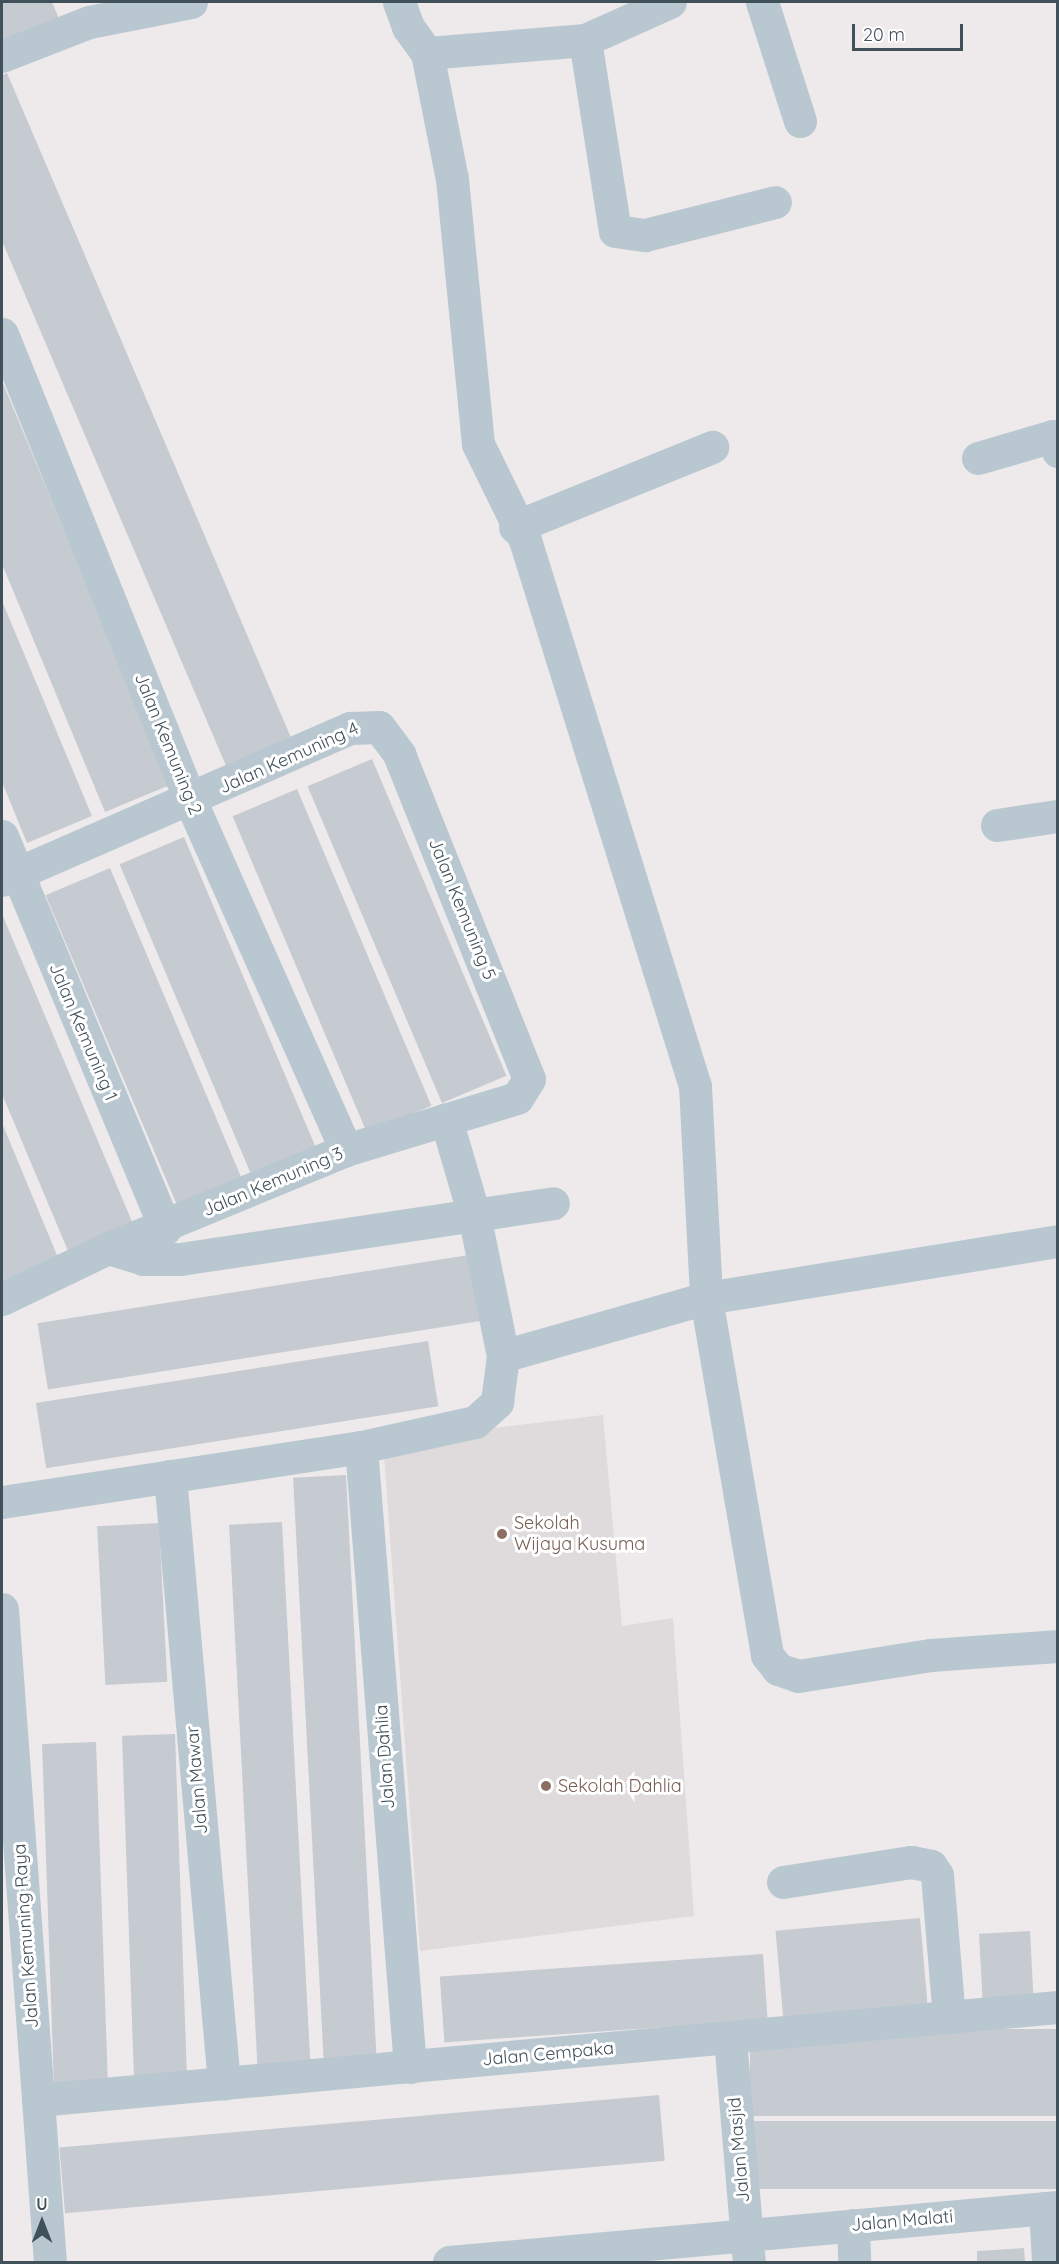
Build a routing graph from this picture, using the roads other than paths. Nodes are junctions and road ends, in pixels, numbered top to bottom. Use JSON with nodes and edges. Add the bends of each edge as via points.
{"nodes":[{"id":1,"x":191,"y":2,"type":"edge"},
{"id":2,"x":399,"y":2,"type":"edge"},
{"id":3,"x":670,"y":2,"type":"edge"},
{"id":4,"x":762,"y":2,"type":"edge"},
{"id":5,"x":85,"y":12,"type":"edge"},
{"id":6,"x":585,"y":40,"type":"junction"},
{"id":7,"x":427,"y":54,"type":"junction"},
{"id":8,"x":2,"y":56,"type":"edge"},
{"id":9,"x":800,"y":122,"type":"dead end"},
{"id":10,"x":775,"y":202,"type":"dead end"},
{"id":11,"x":2,"y":334,"type":"edge"},
{"id":12,"x":712,"y":447,"type":"dead end"},
{"id":13,"x":1058,"y":451,"type":"edge"},
{"id":14,"x":978,"y":458,"type":"dead end"},
{"id":15,"x":515,"y":527,"type":"junction"},
{"id":16,"x":399,"y":754,"type":"joint"},
{"id":17,"x":191,"y":802,"type":"junction"},
{"id":18,"x":1058,"y":816,"type":"edge"},
{"id":19,"x":997,"y":825,"type":"dead end"},
{"id":20,"x":2,"y":836,"type":"edge"},
{"id":21,"x":9,"y":877,"type":"edge"},
{"id":22,"x":526,"y":1065,"type":"joint"},
{"id":23,"x":447,"y":1119,"type":"junction"},
{"id":24,"x":346,"y":1150,"type":"junction"},
{"id":25,"x":553,"y":1203,"type":"dead end"},
{"id":26,"x":474,"y":1215,"type":"junction"},
{"id":27,"x":165,"y":1228,"type":"junction"},
{"id":28,"x":1058,"y":1241,"type":"edge"},
{"id":29,"x":108,"y":1248,"type":"junction"},
{"id":30,"x":706,"y":1298,"type":"junction"},
{"id":31,"x":2,"y":1299,"type":"edge"},
{"id":32,"x":503,"y":1356,"type":"junction"},
{"id":33,"x":361,"y":1447,"type":"junction"},
{"id":34,"x":170,"y":1476,"type":"junction"},
{"id":35,"x":2,"y":1502,"type":"edge"},
{"id":36,"x":2,"y":1609,"type":"edge"},
{"id":37,"x":1058,"y":1646,"type":"edge"},
{"id":38,"x":783,"y":1882,"type":"dead end"},
{"id":39,"x":1058,"y":2007,"type":"edge"},
{"id":40,"x":949,"y":2017,"type":"junction"},
{"id":41,"x":730,"y":2038,"type":"junction"},
{"id":42,"x":410,"y":2067,"type":"junction"},
{"id":43,"x":224,"y":2084,"type":"junction"},
{"id":44,"x":38,"y":2100,"type":"junction"},
{"id":45,"x":1051,"y":2207,"type":"edge"},
{"id":46,"x":853,"y":2225,"type":"junction"},
{"id":47,"x":748,"y":2248,"type":"edge"},
{"id":48,"x":50,"y":2262,"type":"edge"},
{"id":49,"x":449,"y":2262,"type":"edge"},
{"id":50,"x":855,"y":2262,"type":"edge"},
{"id":51,"x":1048,"y":2262,"type":"edge"}],
"edges":[{"from":1,"to":5,"type":"street"},
{"from":2,"to":7,"type":"street","via":[[408,27]]},
{"from":3,"to":6,"type":"street"},
{"from":4,"to":9,"type":"street"},
{"from":5,"to":8,"type":"street"},
{"from":6,"to":7,"type":"street"},
{"from":6,"to":10,"type":"street","via":[[615,231],[645,235]]},
{"from":7,"to":15,"type":"street","via":[[452,179],[478,444]]},
{"from":11,"to":17,"type":"street","name":"Jalan Kemuning 2"},
{"from":12,"to":15,"type":"street"},
{"from":13,"to":14,"type":"street","via":[[1053,436]]},
{"from":15,"to":30,"type":"street","via":[[525,540],[695,1086]]},
{"from":16,"to":17,"type":"street","name":"Jalan Kemuning 4","via":[[379,727],[350,728]]},
{"from":16,"to":22,"type":"street","name":"Jalan Kemuning 5"},
{"from":17,"to":21,"type":"street","name":"Jalan Kemuning 4"},
{"from":17,"to":24,"type":"street","name":"Jalan Kemuning 2"},
{"from":18,"to":19,"type":"street"},
{"from":20,"to":21,"type":"street","name":"Jalan Kemuning 1"},
{"from":21,"to":27,"type":"street","name":"Jalan Kemuning 1"},
{"from":22,"to":23,"type":"street","name":"Jalan Kemuning 3","via":[[529,1079],[517,1098]]},
{"from":23,"to":24,"type":"street","name":"Jalan Kemuning 3"},
{"from":23,"to":26,"type":"street"},
{"from":24,"to":27,"type":"street","name":"Jalan Kemuning 3"},
{"from":25,"to":26,"type":"street"},
{"from":26,"to":29,"type":"street","via":[[180,1259],[143,1259]]},
{"from":26,"to":32,"type":"street"},
{"from":27,"to":29,"type":"street","name":"Jalan Kemuning 3"},
{"from":28,"to":30,"type":"street"},
{"from":29,"to":31,"type":"street","name":"Jalan Kemuning 3"},
{"from":30,"to":32,"type":"street"},
{"from":30,"to":37,"type":"street","via":[[759,1633],[778,1669],[798,1676],[931,1655]]},
{"from":32,"to":33,"type":"street","via":[[497,1402],[475,1422]]},
{"from":33,"to":34,"type":"street"},
{"from":33,"to":42,"type":"street","name":"Jalan Dahlia"},
{"from":34,"to":35,"type":"street"},
{"from":34,"to":43,"type":"street","name":"Jalan Mawar"},
{"from":36,"to":44,"type":"street","name":"Jalan Kemuning Raya"},
{"from":38,"to":40,"type":"street","via":[[911,1862],[931,1866],[937,1875]]},
{"from":39,"to":40,"type":"street","name":"Jalan Cempaka"},
{"from":40,"to":41,"type":"street","name":"Jalan Cempaka"},
{"from":41,"to":42,"type":"street","name":"Jalan Cempaka"},
{"from":41,"to":47,"type":"street","name":"Jalan Masjid"},
{"from":42,"to":43,"type":"street","name":"Jalan Cempaka"},
{"from":43,"to":44,"type":"street","name":"Jalan Cempaka"},
{"from":44,"to":48,"type":"street","name":"Jalan Kemuning Raya"},
{"from":45,"to":46,"type":"street","name":"Jalan Malati"},
{"from":45,"to":51,"type":"street"},
{"from":46,"to":47,"type":"street","name":"Jalan Malati"},
{"from":46,"to":50,"type":"street"},
{"from":47,"to":49,"type":"street","name":"Jalan Malati"}]}
